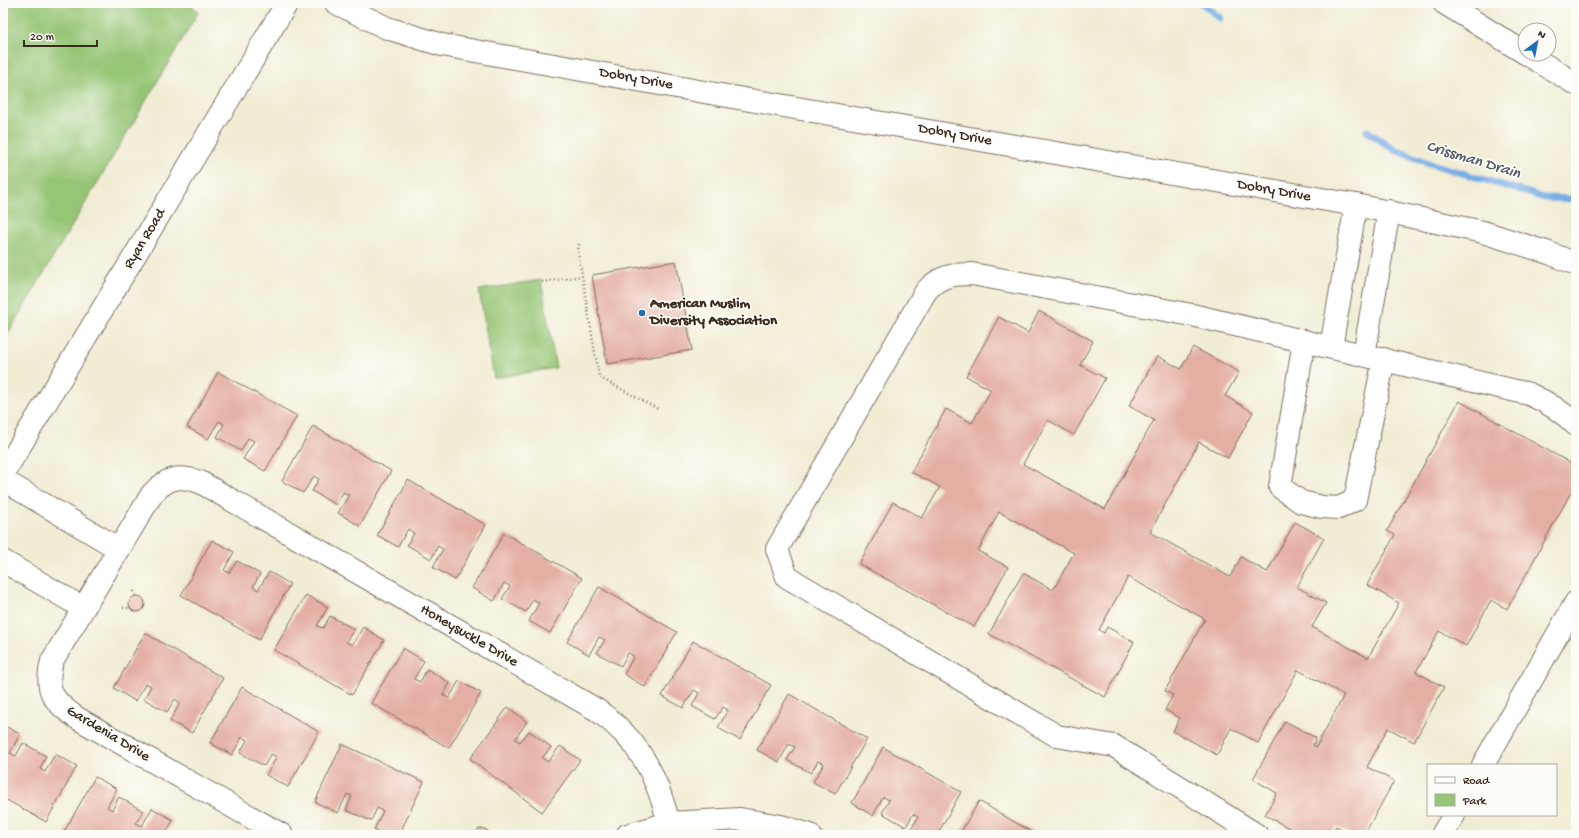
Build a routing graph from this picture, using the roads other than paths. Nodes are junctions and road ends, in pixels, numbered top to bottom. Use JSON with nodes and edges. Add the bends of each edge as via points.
{"nodes":[{"id":1,"x":287,"y":3,"type":"edge"},
{"id":2,"x":336,"y":3,"type":"edge"},
{"id":3,"x":1444,"y":3,"type":"edge"},
{"id":4,"x":1517,"y":48,"type":"edge"},
{"id":5,"x":1541,"y":62,"type":"edge"},
{"id":6,"x":1576,"y":84,"type":"edge"},
{"id":7,"x":1356,"y":205,"type":"junction"},
{"id":8,"x":1389,"y":212,"type":"junction"},
{"id":9,"x":1576,"y":264,"type":"edge"},
{"id":10,"x":1304,"y":341,"type":"junction"},
{"id":11,"x":1332,"y":347,"type":"junction"},
{"id":12,"x":1374,"y":357,"type":"junction"},
{"id":13,"x":1576,"y":425,"type":"edge"},
{"id":14,"x":3,"y":474,"type":"edge"},
{"id":15,"x":3,"y":480,"type":"edge"},
{"id":16,"x":118,"y":549,"type":"junction"},
{"id":17,"x":3,"y":561,"type":"edge"},
{"id":18,"x":101,"y":578,"type":"joint"},
{"id":19,"x":1576,"y":602,"type":"edge"},
{"id":20,"x":83,"y":608,"type":"junction"},
{"id":21,"x":1484,"y":764,"type":"edge"},
{"id":22,"x":1453,"y":816,"type":"edge"},
{"id":23,"x":669,"y":823,"type":"junction"},
{"id":24,"x":282,"y":835,"type":"edge"},
{"id":25,"x":627,"y":835,"type":"edge"},
{"id":26,"x":810,"y":835,"type":"edge"},
{"id":27,"x":1257,"y":835,"type":"edge"},
{"id":28,"x":1442,"y":835,"type":"edge"}],
"edges":[{"from":1,"to":14,"type":"main road","name":"Ryan Road"},
{"from":2,"to":7,"type":"main road","name":"Dobry Drive","via":[[387,28],[442,44]]},
{"from":3,"to":4,"type":"main road"},
{"from":5,"to":6,"type":"main road"},
{"from":7,"to":8,"type":"main road","name":"Dobry Drive"},
{"from":7,"to":11,"type":"main road"},
{"from":8,"to":9,"type":"main road","name":"Dobry Drive","via":[[1483,232]]},
{"from":8,"to":12,"type":"main road"},
{"from":10,"to":11,"type":"main road"},
{"from":10,"to":12,"type":"main road","via":[[1280,487],[1300,502],[1339,508],[1355,500]]},
{"from":10,"to":27,"type":"main road","via":[[1192,315],[972,274],[947,276],[937,280],[926,291],[776,549],[787,577],[794,582],[1057,736],[1114,746]]},
{"from":11,"to":12,"type":"main road"},
{"from":12,"to":13,"type":"main road","via":[[1529,394],[1548,402]]},
{"from":15,"to":16,"type":"main road"},
{"from":16,"to":18,"type":"main road","name":"Honeysuckle Drive"},
{"from":16,"to":23,"type":"main road","name":"Honeysuckle Drive","via":[[161,484],[174,478],[200,482],[614,722],[644,758],[658,784]]},
{"from":17,"to":20,"type":"main road"},
{"from":18,"to":20,"type":"main road","name":"Gardenia Drive"},
{"from":19,"to":21,"type":"main road"},
{"from":20,"to":24,"type":"main road","name":"Gardenia Drive","via":[[52,661],[48,682],[55,701],[77,718]]},
{"from":22,"to":28,"type":"main road"},
{"from":23,"to":25,"type":"main road"},
{"from":23,"to":26,"type":"main road","via":[[740,819],[781,826]]}]}
